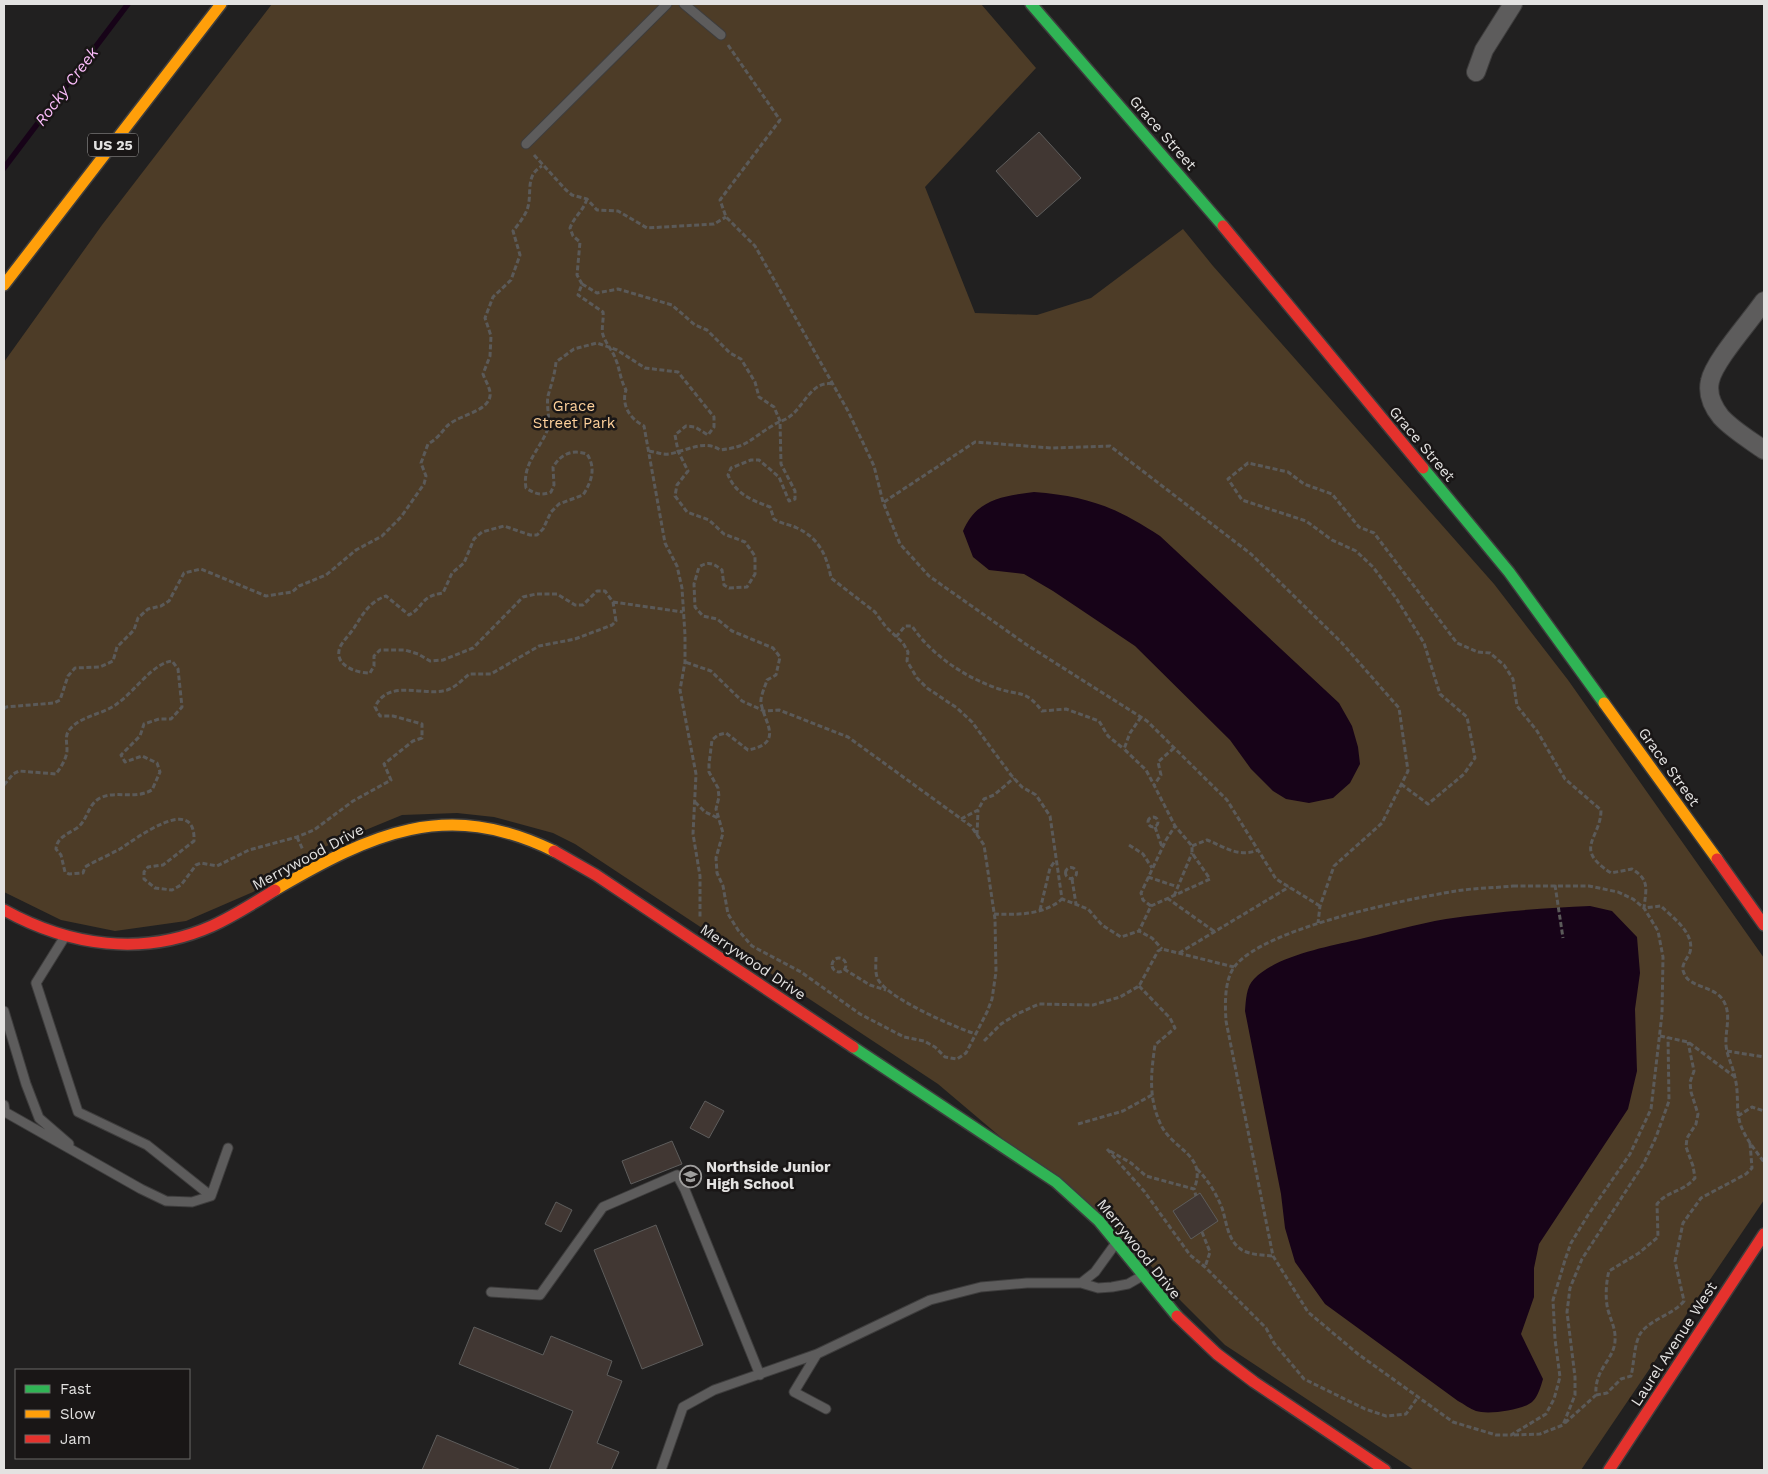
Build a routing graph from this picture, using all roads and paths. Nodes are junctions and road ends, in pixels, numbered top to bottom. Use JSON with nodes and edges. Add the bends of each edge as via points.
{"nodes":[{"id":1,"x":220,"y":4,"type":"edge"},
{"id":2,"x":667,"y":4,"type":"edge"},
{"id":3,"x":684,"y":4,"type":"edge"},
{"id":4,"x":1031,"y":4,"type":"edge"},
{"id":5,"x":1513,"y":4,"type":"edge"},
{"id":6,"x":721,"y":35,"type":"joint"},
{"id":7,"x":1476,"y":72,"type":"dead end"},
{"id":8,"x":526,"y":144,"type":"joint"},
{"id":9,"x":542,"y":166,"type":"junction"},
{"id":10,"x":587,"y":198,"type":"junction"},
{"id":11,"x":726,"y":218,"type":"junction"},
{"id":12,"x":582,"y":284,"type":"junction"},
{"id":13,"x":4,"y":285,"type":"edge"},
{"id":14,"x":1764,"y":301,"type":"edge"},
{"id":15,"x":609,"y":346,"type":"junction"},
{"id":16,"x":834,"y":384,"type":"junction"},
{"id":17,"x":780,"y":421,"type":"junction"},
{"id":18,"x":1764,"y":450,"type":"edge"},
{"id":19,"x":649,"y":451,"type":"junction"},
{"id":20,"x":678,"y":451,"type":"junction"},
{"id":21,"x":884,"y":502,"type":"junction"},
{"id":22,"x":613,"y":602,"type":"junction"},
{"id":23,"x":683,"y":612,"type":"junction"},
{"id":24,"x":896,"y":637,"type":"junction"},
{"id":25,"x":685,"y":662,"type":"junction"},
{"id":26,"x":4,"y":709,"type":"edge"},
{"id":27,"x":764,"y":711,"type":"junction"},
{"id":28,"x":1141,"y":717,"type":"junction"},
{"id":29,"x":1174,"y":748,"type":"junction"},
{"id":30,"x":1124,"y":749,"type":"junction"},
{"id":31,"x":1014,"y":778,"type":"junction"},
{"id":32,"x":1401,"y":784,"type":"junction"},
{"id":33,"x":1154,"y":785,"type":"junction"},
{"id":34,"x":4,"y":786,"type":"edge"},
{"id":35,"x":694,"y":802,"type":"junction"},
{"id":36,"x":978,"y":810,"type":"junction"},
{"id":37,"x":719,"y":818,"type":"junction"},
{"id":38,"x":961,"y":820,"type":"junction"},
{"id":39,"x":1175,"y":826,"type":"junction"},
{"id":40,"x":1155,"y":827,"type":"dead end"},
{"id":41,"x":977,"y":835,"type":"junction"},
{"id":42,"x":1129,"y":845,"type":"dead end"},
{"id":43,"x":1192,"y":846,"type":"junction"},
{"id":44,"x":1162,"y":848,"type":"junction"},
{"id":45,"x":1258,"y":850,"type":"junction"},
{"id":46,"x":1192,"y":854,"type":"junction"},
{"id":47,"x":1056,"y":861,"type":"junction"},
{"id":48,"x":1152,"y":869,"type":"junction"},
{"id":49,"x":1148,"y":877,"type":"junction"},
{"id":50,"x":1072,"y":879,"type":"dead end"},
{"id":51,"x":1555,"y":886,"type":"junction"},
{"id":52,"x":1178,"y":887,"type":"junction"},
{"id":53,"x":1289,"y":887,"type":"junction"},
{"id":54,"x":1174,"y":896,"type":"junction"},
{"id":55,"x":1167,"y":898,"type":"junction"},
{"id":56,"x":1062,"y":899,"type":"junction"},
{"id":57,"x":1076,"y":904,"type":"junction"},
{"id":58,"x":1151,"y":906,"type":"junction"},
{"id":59,"x":1320,"y":906,"type":"junction"},
{"id":60,"x":1644,"y":908,"type":"junction"},
{"id":61,"x":4,"y":910,"type":"edge"},
{"id":62,"x":1040,"y":910,"type":"junction"},
{"id":63,"x":994,"y":914,"type":"junction"},
{"id":64,"x":1318,"y":924,"type":"junction"},
{"id":65,"x":1764,"y":925,"type":"edge"},
{"id":66,"x":1139,"y":932,"type":"junction"},
{"id":67,"x":1215,"y":932,"type":"junction"},
{"id":68,"x":64,"y":938,"type":"junction"},
{"id":69,"x":1563,"y":938,"type":"dead end"},
{"id":70,"x":694,"y":940,"type":"junction"},
{"id":71,"x":1162,"y":949,"type":"junction"},
{"id":72,"x":1179,"y":953,"type":"junction"},
{"id":73,"x":876,"y":957,"type":"dead end"},
{"id":74,"x":1234,"y":966,"type":"junction"},
{"id":75,"x":844,"y":969,"type":"junction"},
{"id":76,"x":1139,"y":986,"type":"junction"},
{"id":77,"x":886,"y":990,"type":"junction"},
{"id":78,"x":4,"y":1011,"type":"edge"},
{"id":79,"x":976,"y":1034,"type":"junction"},
{"id":80,"x":1660,"y":1036,"type":"junction"},
{"id":81,"x":1668,"y":1038,"type":"junction"},
{"id":82,"x":984,"y":1041,"type":"dead end"},
{"id":83,"x":1688,"y":1042,"type":"junction"},
{"id":84,"x":1727,"y":1051,"type":"junction"},
{"id":85,"x":1764,"y":1057,"type":"edge"},
{"id":86,"x":1735,"y":1078,"type":"junction"},
{"id":87,"x":1152,"y":1095,"type":"junction"},
{"id":88,"x":4,"y":1105,"type":"edge"},
{"id":89,"x":1764,"y":1110,"type":"edge"},
{"id":90,"x":1738,"y":1116,"type":"junction"},
{"id":91,"x":1078,"y":1124,"type":"dead end"},
{"id":92,"x":1750,"y":1143,"type":"junction"},
{"id":93,"x":228,"y":1148,"type":"dead end"},
{"id":94,"x":83,"y":1156,"type":"junction"},
{"id":95,"x":1764,"y":1162,"type":"edge"},
{"id":96,"x":1196,"y":1168,"type":"junction"},
{"id":97,"x":1194,"y":1189,"type":"junction"},
{"id":98,"x":210,"y":1196,"type":"junction"},
{"id":99,"x":1196,"y":1196,"type":"dead end"},
{"id":100,"x":1202,"y":1232,"type":"dead end"},
{"id":101,"x":1764,"y":1234,"type":"edge"},
{"id":102,"x":1116,"y":1243,"type":"junction"},
{"id":103,"x":1273,"y":1256,"type":"junction"},
{"id":104,"x":1205,"y":1267,"type":"junction"},
{"id":105,"x":1142,"y":1276,"type":"junction"},
{"id":106,"x":1080,"y":1282,"type":"junction"},
{"id":107,"x":491,"y":1292,"type":"dead end"},
{"id":108,"x":818,"y":1354,"type":"junction"},
{"id":109,"x":760,"y":1375,"type":"junction"},
{"id":110,"x":1596,"y":1395,"type":"junction"},
{"id":111,"x":1418,"y":1397,"type":"junction"},
{"id":112,"x":826,"y":1409,"type":"dead end"},
{"id":113,"x":1562,"y":1425,"type":"junction"},
{"id":114,"x":1511,"y":1435,"type":"junction"},
{"id":115,"x":660,"y":1470,"type":"edge"},
{"id":116,"x":1385,"y":1470,"type":"edge"},
{"id":117,"x":1609,"y":1470,"type":"edge"}],
"edges":[{"from":1,"to":13,"type":"main road","number":"US 25"},
{"from":2,"to":8,"type":"lane"},
{"from":3,"to":6,"type":"lane"},
{"from":4,"to":65,"type":"main road","name":"Grace Street","via":[[1211,212],[1510,572]]},
{"from":5,"to":7,"type":"street","via":[[1484,50]]},
{"from":6,"to":11,"type":"path","via":[[780,120],[720,200]]},
{"from":8,"to":9,"type":"path"},
{"from":9,"to":10,"type":"path","via":[[572,195]]},
{"from":9,"to":26,"type":"path","via":[[535,170],[529,182],[527,211],[513,231],[520,255],[511,280],[493,297],[485,318],[491,336],[490,356],[483,374],[489,399],[473,413],[450,423],[440,437],[428,444],[421,462],[426,476],[424,484],[401,517],[382,536],[356,550],[326,575],[292,592],[266,596],[201,569],[184,573],[169,601],[148,609],[138,618],[134,630],[117,647],[112,661],[100,667],[75,668],[68,676],[60,700],[54,703]]},
{"from":10,"to":11,"type":"path","via":[[597,210],[618,211],[647,228],[714,224]]},
{"from":10,"to":12,"type":"path","via":[[570,228],[580,242],[577,275]]},
{"from":11,"to":16,"type":"path","via":[[755,246]]},
{"from":12,"to":15,"type":"path","via":[[578,295],[603,312],[602,334]]},
{"from":12,"to":17,"type":"path","via":[[596,293],[618,289],[672,305],[741,359],[755,382],[759,397],[774,407]]},
{"from":14,"to":18,"type":"street","via":[[1713,373],[1709,389],[1715,409]]},
{"from":15,"to":19,"type":"path","via":[[626,390],[623,398],[627,410],[644,426]]},
{"from":15,"to":20,"type":"path","via":[[645,368],[678,372],[710,411],[714,427],[708,435],[695,427],[680,429],[675,436]]},
{"from":15,"to":22,"type":"path","via":[[597,343],[574,349],[556,362],[548,397],[548,430],[534,452],[525,480],[526,488],[534,493],[551,492],[554,485],[552,467],[566,454],[587,454],[593,472],[583,495],[559,504],[550,512],[537,535],[504,526],[482,532],[474,539],[464,563],[452,573],[443,593],[424,599],[415,612],[409,615],[386,596],[377,599],[367,607],[340,647],[340,657],[346,667],[356,673],[370,673],[374,656],[380,650],[405,650],[430,661],[443,660],[473,648],[523,597],[557,594],[575,605],[583,604],[597,591],[605,591]]},
{"from":16,"to":17,"type":"path","via":[[826,382],[816,387],[790,416]]},
{"from":16,"to":21,"type":"path","via":[[874,466]]},
{"from":17,"to":20,"type":"path","via":[[752,442],[734,449],[705,446]]},
{"from":17,"to":24,"type":"path","via":[[781,464],[795,491],[795,499],[789,501],[779,477],[759,460],[731,468],[730,482],[747,498],[770,507],[774,520],[806,533],[820,544],[831,578],[875,612]]},
{"from":19,"to":20,"type":"path","via":[[669,454]]},
{"from":19,"to":23,"type":"path","via":[[665,543],[677,566]]},
{"from":20,"to":27,"type":"path","via":[[688,471],[677,485],[676,496],[687,512],[709,520],[724,534],[745,542],[755,556],[755,574],[747,587],[729,588],[724,585],[722,570],[714,564],[705,563],[698,567],[694,584],[695,606],[703,616],[717,619],[732,631],[773,648],[780,657],[776,675],[767,680],[761,702]]},
{"from":21,"to":28,"type":"path","via":[[900,544],[929,576],[1027,645]]},
{"from":21,"to":32,"type":"path","via":[[975,442],[1051,448],[1110,446],[1251,554],[1342,642],[1399,708],[1408,771]]},
{"from":22,"to":23,"type":"path"},
{"from":22,"to":34,"type":"path","via":[[616,621],[607,628],[539,646],[491,674],[469,674],[456,686],[445,690],[396,690],[379,699],[375,707],[380,716],[422,724],[422,738],[413,741],[384,764],[391,780],[353,801],[314,830],[250,850],[217,866],[196,865],[181,885],[172,890],[155,888],[144,879],[144,872],[148,867],[163,865],[194,841],[195,832],[191,824],[182,819],[167,821],[105,855],[78,874],[65,872],[56,843],[84,822],[90,806],[100,798],[139,795],[152,790],[160,772],[157,763],[142,756],[125,762],[122,755],[140,736],[144,724],[171,719],[182,706],[178,669],[172,661],[149,674],[116,705],[77,722],[69,729],[67,751],[56,774],[19,771]]},
{"from":23,"to":25,"type":"path"},
{"from":24,"to":30,"type":"path","via":[[905,626],[912,626],[921,639],[960,671],[998,689],[1031,697],[1042,711],[1066,709],[1100,721],[1108,736]]},
{"from":24,"to":31,"type":"path","via":[[904,643],[907,661],[917,678],[972,722]]},
{"from":25,"to":27,"type":"path","via":[[711,671],[742,701]]},
{"from":25,"to":35,"type":"path","via":[[680,690],[696,774]]},
{"from":27,"to":37,"type":"path","via":[[771,730],[768,739],[757,748],[748,750],[726,733],[712,740],[709,764],[718,788],[716,809]]},
{"from":27,"to":38,"type":"path","via":[[779,710],[848,737]]},
{"from":28,"to":29,"type":"path"},
{"from":28,"to":30,"type":"path"},
{"from":29,"to":33,"type":"path","via":[[1158,762],[1161,775]]},
{"from":29,"to":45,"type":"path","via":[[1227,800]]},
{"from":30,"to":33,"type":"path","via":[[1146,770]]},
{"from":31,"to":36,"type":"path","via":[[984,799]]},
{"from":31,"to":47,"type":"path","via":[[1022,787],[1036,794],[1050,816]]},
{"from":32,"to":59,"type":"path","via":[[1382,823],[1334,866]]},
{"from":32,"to":60,"type":"path","via":[[1428,804],[1464,774],[1475,758],[1467,717],[1440,694],[1424,643],[1373,567],[1356,551],[1332,540],[1306,521],[1242,500],[1228,479],[1248,463],[1288,472],[1304,484],[1332,494],[1359,527],[1374,533],[1457,644],[1490,654],[1504,666],[1513,679],[1518,706],[1565,779],[1601,810],[1591,850],[1598,864],[1611,873],[1632,869],[1643,876],[1646,887]]},
{"from":33,"to":39,"type":"path"},
{"from":35,"to":37,"type":"path"},
{"from":35,"to":70,"type":"path","via":[[693,834],[702,909]]},
{"from":36,"to":38,"type":"path"},
{"from":36,"to":41,"type":"path"},
{"from":37,"to":79,"type":"path","via":[[723,833],[716,858],[717,873],[728,914],[752,946],[801,972],[860,1014],[904,1037],[924,1041],[945,1057],[957,1059],[966,1053]]},
{"from":38,"to":41,"type":"path"},
{"from":39,"to":43,"type":"path"},
{"from":39,"to":44,"type":"path"},
{"from":40,"to":44,"type":"path"},
{"from":41,"to":63,"type":"path","via":[[984,845]]},
{"from":42,"to":48,"type":"path","via":[[1143,854]]},
{"from":43,"to":45,"type":"path","via":[[1207,840],[1236,854],[1250,854]]},
{"from":43,"to":46,"type":"path"},
{"from":44,"to":48,"type":"path"},
{"from":45,"to":53,"type":"path","via":[[1276,879]]},
{"from":46,"to":52,"type":"path"},
{"from":46,"to":54,"type":"path","via":[[1210,880]]},
{"from":47,"to":56,"type":"path"},
{"from":47,"to":62,"type":"path","via":[[1050,868]]},
{"from":48,"to":49,"type":"path"},
{"from":49,"to":52,"type":"path"},
{"from":49,"to":58,"type":"path","via":[[1141,893],[1143,900]]},
{"from":50,"to":57,"type":"path"},
{"from":51,"to":60,"type":"path","via":[[1605,888],[1633,899]]},
{"from":51,"to":64,"type":"path","via":[[1457,891]]},
{"from":51,"to":69,"type":"path"},
{"from":52,"to":54,"type":"path"},
{"from":53,"to":59,"type":"path"},
{"from":53,"to":67,"type":"path"},
{"from":54,"to":55,"type":"path"},
{"from":55,"to":58,"type":"path"},
{"from":55,"to":67,"type":"path"},
{"from":56,"to":57,"type":"path"},
{"from":56,"to":62,"type":"path","via":[[1053,907]]},
{"from":57,"to":66,"type":"path","via":[[1088,909],[1102,925],[1121,938]]},
{"from":58,"to":66,"type":"path"},
{"from":59,"to":64,"type":"path"},
{"from":60,"to":80,"type":"path","via":[[1658,931],[1662,945]]},
{"from":60,"to":84,"type":"path","via":[[1661,906],[1685,930],[1690,952],[1683,966],[1684,974],[1690,981],[1712,989],[1723,1000],[1728,1017]]},
{"from":61,"to":68,"type":"main road","name":"Merrywood Drive"},
{"from":62,"to":63,"type":"path","via":[[1014,915]]},
{"from":63,"to":79,"type":"path","via":[[996,972],[992,998]]},
{"from":64,"to":74,"type":"path","via":[[1278,938]]},
{"from":66,"to":71,"type":"path","via":[[1152,938]]},
{"from":67,"to":72,"type":"path"},
{"from":68,"to":70,"type":"main road","name":"Merrywood Drive","via":[[107,944],[138,944],[193,934],[229,918],[348,849],[379,836],[407,829],[464,825],[514,833],[546,846]]},
{"from":68,"to":98,"type":"lane","via":[[36,983],[78,1112],[147,1146]]},
{"from":70,"to":102,"type":"main road","name":"Merrywood Drive","via":[[1056,1182],[1083,1204]]},
{"from":71,"to":72,"type":"path"},
{"from":71,"to":76,"type":"path"},
{"from":72,"to":74,"type":"path"},
{"from":73,"to":77,"type":"path","via":[[877,977]]},
{"from":74,"to":103,"type":"path","via":[[1224,1001],[1226,1022]]},
{"from":75,"to":75,"type":"path","via":[[846,965],[842,959],[833,960],[834,970],[840,972]]},
{"from":75,"to":77,"type":"path","via":[[870,985]]},
{"from":76,"to":82,"type":"path","via":[[1093,1005],[1039,1004],[1001,1024]]},
{"from":76,"to":87,"type":"path","via":[[1170,1018],[1175,1028],[1155,1045],[1150,1086]]},
{"from":77,"to":79,"type":"path","via":[[936,1018]]},
{"from":78,"to":94,"type":"lane","via":[[39,1118]]},
{"from":80,"to":81,"type":"path"},
{"from":80,"to":114,"type":"path","via":[[1651,1109],[1630,1154],[1571,1243],[1558,1280],[1553,1320],[1560,1377],[1554,1399],[1546,1414]]},
{"from":81,"to":83,"type":"path"},
{"from":81,"to":113,"type":"path","via":[[1669,1101],[1656,1137],[1644,1163],[1582,1260],[1570,1288],[1567,1312],[1576,1377],[1575,1395]]},
{"from":83,"to":86,"type":"path"},
{"from":83,"to":110,"type":"path","via":[[1694,1071],[1691,1092],[1698,1114],[1686,1147],[1695,1178],[1687,1187],[1663,1197],[1657,1204],[1658,1237],[1609,1271],[1606,1281],[1608,1310],[1613,1320],[1616,1343],[1595,1382]]},
{"from":84,"to":85,"type":"path"},
{"from":84,"to":86,"type":"path"},
{"from":86,"to":90,"type":"path"},
{"from":87,"to":91,"type":"path","via":[[1123,1111]]},
{"from":87,"to":96,"type":"path","via":[[1161,1126],[1193,1158]]},
{"from":88,"to":94,"type":"lane","via":[[5,1112]]},
{"from":89,"to":90,"type":"path","via":[[1752,1107]]},
{"from":90,"to":92,"type":"path"},
{"from":92,"to":95,"type":"path"},
{"from":92,"to":110,"type":"path","via":[[1752,1168],[1700,1198],[1683,1223],[1675,1261],[1684,1301],[1640,1334],[1631,1376],[1622,1379],[1607,1393]]},
{"from":93,"to":98,"type":"lane"},
{"from":94,"to":98,"type":"lane","via":[[166,1201],[192,1202]]},
{"from":96,"to":97,"type":"path","via":[[1198,1178]]},
{"from":96,"to":103,"type":"path","via":[[1208,1180],[1222,1208],[1230,1238],[1242,1250]]},
{"from":97,"to":99,"type":"path"},
{"from":97,"to":104,"type":"path","via":[[1146,1176],[1107,1149],[1144,1191],[1190,1255]]},
{"from":100,"to":104,"type":"path","via":[[1210,1252]]},
{"from":101,"to":117,"type":"main road","name":"Laurel Avenue West"},
{"from":102,"to":105,"type":"main road","name":"Merrywood Drive"},
{"from":102,"to":106,"type":"lane","via":[[1095,1272]]},
{"from":103,"to":111,"type":"path","via":[[1308,1312],[1358,1354]]},
{"from":104,"to":111,"type":"path","via":[[1266,1328],[1274,1343],[1304,1379],[1386,1416],[1406,1414]]},
{"from":105,"to":106,"type":"lane","via":[[1128,1284],[1112,1287],[1098,1288]]},
{"from":105,"to":116,"type":"main road","name":"Merrywood Drive","via":[[1174,1314],[1217,1354]]},
{"from":106,"to":108,"type":"lane","via":[[981,1287],[930,1300]]},
{"from":107,"to":109,"type":"lane","via":[[540,1295],[603,1207],[677,1175],[686,1190]]},
{"from":108,"to":109,"type":"lane"},
{"from":108,"to":112,"type":"lane","via":[[794,1392]]},
{"from":109,"to":115,"type":"lane","via":[[714,1390],[683,1407]]},
{"from":110,"to":113,"type":"path"},
{"from":111,"to":114,"type":"path","via":[[1453,1422],[1496,1435]]},
{"from":113,"to":114,"type":"path","via":[[1540,1434]]}]}
